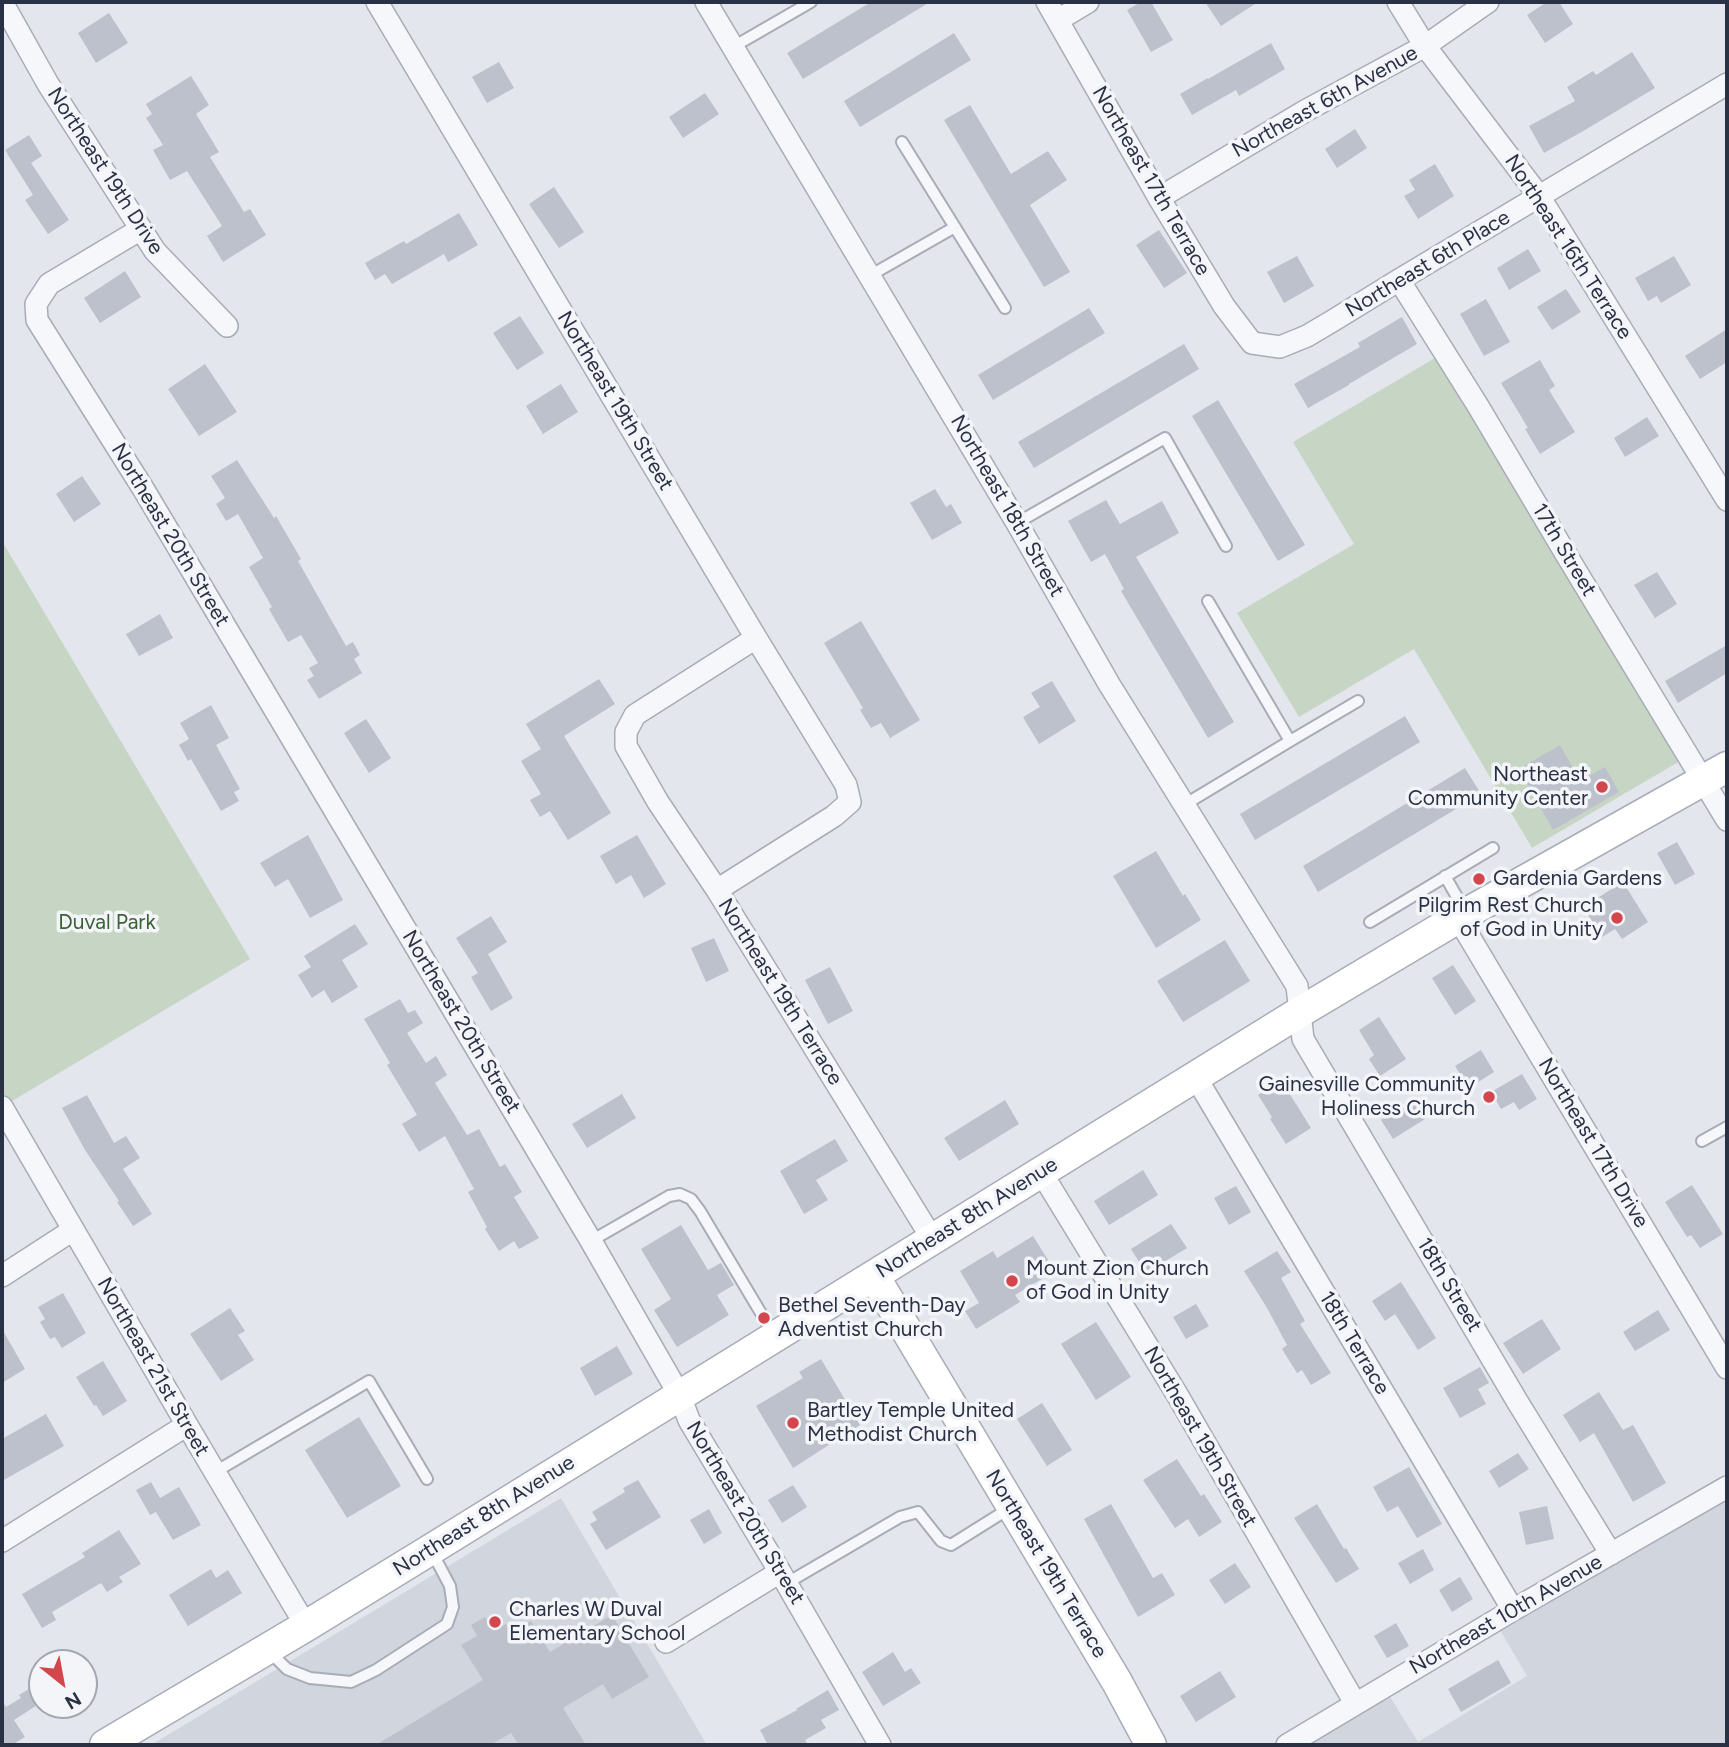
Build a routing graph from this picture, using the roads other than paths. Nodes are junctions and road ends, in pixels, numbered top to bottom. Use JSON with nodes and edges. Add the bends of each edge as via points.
{"nodes":[{"id":1,"x":2,"y":2,"type":"edge"},
{"id":2,"x":377,"y":2,"type":"edge"},
{"id":3,"x":706,"y":2,"type":"edge"},
{"id":4,"x":811,"y":2,"type":"edge"},
{"id":5,"x":1088,"y":2,"type":"edge"},
{"id":6,"x":1398,"y":2,"type":"edge"},
{"id":7,"x":1488,"y":2,"type":"edge"},
{"id":8,"x":1052,"y":11,"type":"edge"},
{"id":9,"x":1425,"y":46,"type":"junction"},
{"id":10,"x":733,"y":47,"type":"junction"},
{"id":11,"x":1727,"y":84,"type":"edge"},
{"id":12,"x":902,"y":142,"type":"dead end"},
{"id":13,"x":1539,"y":196,"type":"junction"},
{"id":14,"x":1159,"y":198,"type":"junction"},
{"id":15,"x":955,"y":227,"type":"junction"},
{"id":16,"x":141,"y":229,"type":"junction"},
{"id":17,"x":871,"y":275,"type":"junction"},
{"id":18,"x":1399,"y":280,"type":"junction"},
{"id":19,"x":1005,"y":307,"type":"dead end"},
{"id":20,"x":227,"y":326,"type":"dead end"},
{"id":21,"x":1268,"y":345,"type":"joint"},
{"id":22,"x":1727,"y":500,"type":"edge"},
{"id":23,"x":1017,"y":523,"type":"junction"},
{"id":24,"x":1226,"y":546,"type":"dead end"},
{"id":25,"x":1208,"y":601,"type":"dead end"},
{"id":26,"x":756,"y":638,"type":"junction"},
{"id":27,"x":1358,"y":701,"type":"dead end"},
{"id":28,"x":1290,"y":741,"type":"junction"},
{"id":29,"x":1716,"y":774,"type":"edge"},
{"id":30,"x":1184,"y":805,"type":"junction"},
{"id":31,"x":1727,"y":820,"type":"edge"},
{"id":32,"x":1493,"y":848,"type":"dead end"},
{"id":33,"x":1445,"y":877,"type":"junction"},
{"id":34,"x":717,"y":890,"type":"junction"},
{"id":35,"x":1462,"y":916,"type":"junction"},
{"id":36,"x":1370,"y":922,"type":"dead end"},
{"id":37,"x":1300,"y":1012,"type":"junction"},
{"id":38,"x":1195,"y":1076,"type":"junction"},
{"id":39,"x":2,"y":1107,"type":"edge"},
{"id":40,"x":1727,"y":1126,"type":"edge"},
{"id":41,"x":1702,"y":1141,"type":"dead end"},
{"id":42,"x":1041,"y":1172,"type":"junction"},
{"id":43,"x":73,"y":1230,"type":"junction"},
{"id":44,"x":933,"y":1240,"type":"junction"},
{"id":45,"x":591,"y":1241,"type":"junction"},
{"id":46,"x":2,"y":1276,"type":"edge"},
{"id":47,"x":874,"y":1276,"type":"junction"},
{"id":48,"x":775,"y":1337,"type":"junction"},
{"id":49,"x":1727,"y":1368,"type":"edge"},
{"id":50,"x":680,"y":1396,"type":"junction"},
{"id":51,"x":187,"y":1425,"type":"junction"},
{"id":52,"x":215,"y":1472,"type":"junction"},
{"id":53,"x":428,"y":1479,"type":"dead end"},
{"id":54,"x":1727,"y":1487,"type":"edge"},
{"id":55,"x":1012,"y":1507,"type":"junction"},
{"id":56,"x":2,"y":1541,"type":"edge"},
{"id":57,"x":430,"y":1550,"type":"junction"},
{"id":58,"x":1611,"y":1553,"type":"junction"},
{"id":59,"x":783,"y":1577,"type":"junction"},
{"id":60,"x":1513,"y":1610,"type":"junction"},
{"id":61,"x":306,"y":1626,"type":"junction"},
{"id":62,"x":666,"y":1642,"type":"dead end"},
{"id":63,"x":267,"y":1649,"type":"junction"},
{"id":64,"x":1355,"y":1703,"type":"junction"},
{"id":65,"x":105,"y":1745,"type":"edge"},
{"id":66,"x":880,"y":1745,"type":"edge"},
{"id":67,"x":1151,"y":1745,"type":"edge"},
{"id":68,"x":1287,"y":1745,"type":"edge"}],
"edges":[{"from":1,"to":16,"type":"street","name":"Northeast 19th Drive","via":[[48,84]]},
{"from":2,"to":26,"type":"street","name":"Northeast 19th Street"},
{"from":3,"to":10,"type":"street","name":"Northeast 18th Street"},
{"from":4,"to":10,"type":"lane"},
{"from":5,"to":8,"type":"street"},
{"from":6,"to":9,"type":"street","name":"Northeast 16th Terrace"},
{"from":7,"to":9,"type":"street","name":"Northeast 6th Avenue"},
{"from":8,"to":14,"type":"street","name":"Northeast 17th Terrace"},
{"from":9,"to":13,"type":"street","name":"Northeast 16th Terrace"},
{"from":9,"to":14,"type":"street","name":"Northeast 6th Avenue"},
{"from":10,"to":17,"type":"street","name":"Northeast 18th Street"},
{"from":11,"to":13,"type":"street","name":"Northeast 6th Place"},
{"from":12,"to":15,"type":"lane"},
{"from":13,"to":18,"type":"street","name":"Northeast 6th Place"},
{"from":13,"to":22,"type":"street","name":"Northeast 16th Terrace"},
{"from":14,"to":21,"type":"street","name":"Northeast 17th Terrace","via":[[1224,306],[1252,343]]},
{"from":15,"to":17,"type":"lane"},
{"from":15,"to":19,"type":"lane"},
{"from":16,"to":20,"type":"street","name":"Northeast 19th Drive","via":[[155,251]]},
{"from":16,"to":45,"type":"street","name":"Northeast 20th Street","via":[[49,284],[36,304],[37,320],[144,490]]},
{"from":17,"to":23,"type":"street","name":"Northeast 18th Street"},
{"from":18,"to":21,"type":"street","name":"Northeast 6th Place","via":[[1307,335],[1280,347]]},
{"from":18,"to":29,"type":"street","name":"17th Street","via":[[1564,551]]},
{"from":23,"to":24,"type":"lane","via":[[1165,438]]},
{"from":23,"to":30,"type":"street","name":"Northeast 18th Street"},
{"from":25,"to":28,"type":"lane"},
{"from":26,"to":34,"type":"street","name":"Northeast 19th Terrace","via":[[635,715],[626,732],[626,746],[658,802]]},
{"from":26,"to":34,"type":"street","name":"Northeast 19th Street","via":[[846,785],[850,802]]},
{"from":27,"to":28,"type":"lane"},
{"from":28,"to":30,"type":"lane"},
{"from":29,"to":31,"type":"street","name":"17th Street"},
{"from":29,"to":35,"type":"street","name":"Northeast 8th Avenue"},
{"from":30,"to":37,"type":"street","name":"Northeast 18th Street","via":[[1297,986]]},
{"from":32,"to":33,"type":"lane"},
{"from":33,"to":35,"type":"lane"},
{"from":33,"to":36,"type":"lane"},
{"from":34,"to":44,"type":"street","name":"Northeast 19th Terrace"},
{"from":35,"to":37,"type":"street","name":"Northeast 8th Avenue"},
{"from":35,"to":49,"type":"street","name":"Northeast 17th Drive"},
{"from":37,"to":38,"type":"street","name":"Northeast 8th Avenue"},
{"from":37,"to":58,"type":"street","name":"18th Street","via":[[1303,1039]]},
{"from":38,"to":42,"type":"street","name":"Northeast 8th Avenue"},
{"from":38,"to":60,"type":"street","name":"18th Terrace"},
{"from":39,"to":43,"type":"street","name":"Northeast 21st Street"},
{"from":40,"to":41,"type":"lane"},
{"from":42,"to":44,"type":"street","name":"Northeast 8th Avenue"},
{"from":42,"to":64,"type":"street","name":"Northeast 19th Street","via":[[1178,1396]]},
{"from":43,"to":46,"type":"street"},
{"from":43,"to":51,"type":"street","name":"Northeast 21st Street"},
{"from":44,"to":47,"type":"street","name":"Northeast 8th Avenue"},
{"from":45,"to":48,"type":"lane","via":[[669,1196],[691,1199]]},
{"from":45,"to":50,"type":"street","name":"Northeast 20th Street"},
{"from":47,"to":48,"type":"street","name":"Northeast 8th Avenue"},
{"from":47,"to":55,"type":"street","name":"Northeast 19th Terrace"},
{"from":48,"to":50,"type":"street","name":"Northeast 8th Avenue"},
{"from":50,"to":57,"type":"street","name":"Northeast 8th Avenue"},
{"from":50,"to":59,"type":"street","name":"Northeast 20th Street","via":[[689,1420]]},
{"from":51,"to":52,"type":"street","name":"Northeast 21st Street"},
{"from":51,"to":56,"type":"street"},
{"from":52,"to":53,"type":"lane","via":[[369,1381]]},
{"from":52,"to":61,"type":"street","name":"Northeast 21st Street"},
{"from":54,"to":58,"type":"street","name":"Northeast 10th Avenue"},
{"from":55,"to":59,"type":"lane","via":[[951,1545],[942,1541],[918,1512],[900,1517]]},
{"from":55,"to":67,"type":"street","name":"Northeast 19th Terrace"},
{"from":57,"to":61,"type":"street","name":"Northeast 8th Avenue"},
{"from":57,"to":63,"type":"lane","via":[[450,1586],[453,1607],[447,1624],[376,1670],[351,1682],[310,1678],[288,1669]]},
{"from":58,"to":60,"type":"street","name":"Northeast 10th Avenue"},
{"from":59,"to":62,"type":"street"},
{"from":59,"to":66,"type":"street","name":"Northeast 20th Street"},
{"from":60,"to":64,"type":"street","name":"Northeast 10th Avenue"},
{"from":61,"to":63,"type":"street","name":"Northeast 8th Avenue"},
{"from":63,"to":65,"type":"street","name":"Northeast 8th Avenue"},
{"from":64,"to":68,"type":"street","name":"Northeast 10th Avenue"}]}
